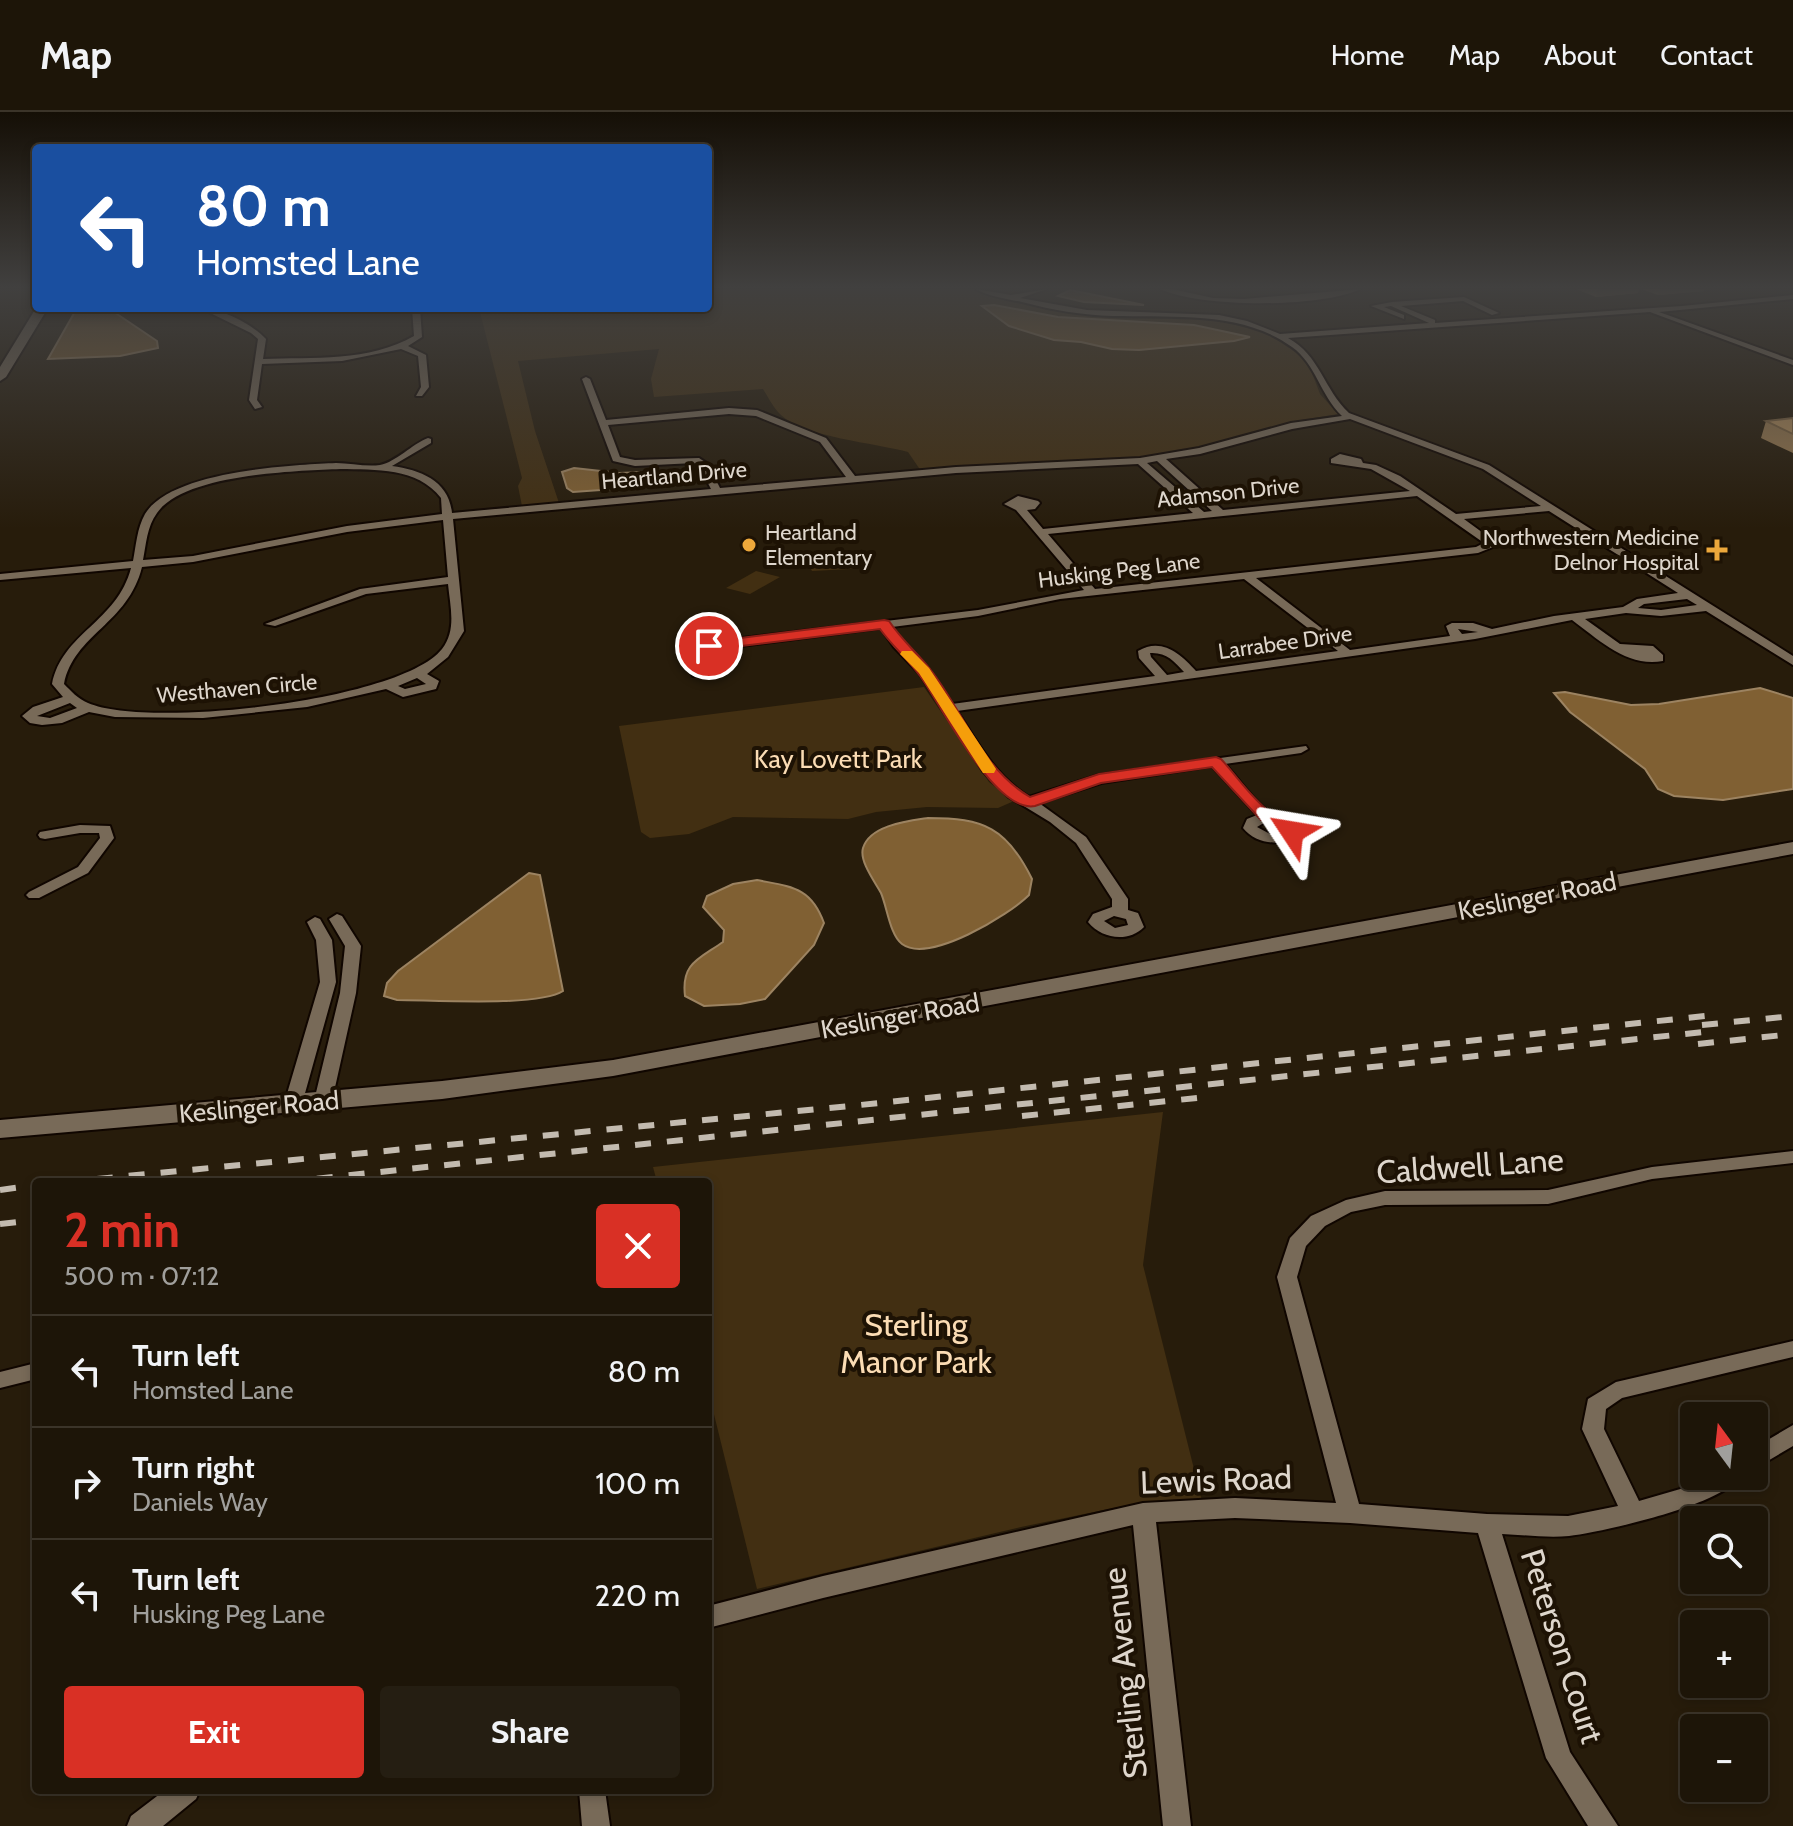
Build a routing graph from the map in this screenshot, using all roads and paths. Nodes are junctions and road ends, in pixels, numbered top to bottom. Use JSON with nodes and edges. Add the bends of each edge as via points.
{"nodes":[{"id":1,"x":259,"y":369,"type":"edge"},
{"id":2,"x":423,"y":369,"type":"edge"},
{"id":3,"x":1317,"y":369,"type":"edge"},
{"id":4,"x":586,"y":379,"type":"dead end"},
{"id":5,"x":419,"y":394,"type":"dead end"},
{"id":6,"x":258,"y":407,"type":"dead end"},
{"id":7,"x":1349,"y":417,"type":"junction"},
{"id":8,"x":602,"y":423,"type":"junction"},
{"id":9,"x":428,"y":441,"type":"dead end"},
{"id":10,"x":1159,"y":458,"type":"junction"},
{"id":11,"x":1140,"y":461,"type":"junction"},
{"id":12,"x":1358,"y":464,"type":"dead end"},
{"id":13,"x":382,"y":468,"type":"junction"},
{"id":14,"x":852,"y":479,"type":"junction"},
{"id":15,"x":717,"y":492,"type":"junction"},
{"id":16,"x":1420,"y":493,"type":"junction"},
{"id":17,"x":1547,"y":505,"type":"junction"},
{"id":18,"x":141,"y":506,"type":"dead end"},
{"id":19,"x":156,"y":507,"type":"junction"},
{"id":20,"x":1020,"y":508,"type":"dead end"},
{"id":21,"x":1220,"y":513,"type":"junction"},
{"id":22,"x":1201,"y":515,"type":"junction"},
{"id":23,"x":1452,"y":515,"type":"junction"},
{"id":24,"x":448,"y":516,"type":"junction"},
{"id":25,"x":301,"y":526,"type":"dead end"},
{"id":26,"x":1040,"y":532,"type":"junction"},
{"id":27,"x":309,"y":538,"type":"junction"},
{"id":28,"x":138,"y":565,"type":"junction"},
{"id":29,"x":1246,"y":575,"type":"junction"},
{"id":30,"x":1,"y":577,"type":"edge"},
{"id":31,"x":452,"y":580,"type":"junction"},
{"id":32,"x":1092,"y":592,"type":"junction"},
{"id":33,"x":1689,"y":595,"type":"junction"},
{"id":34,"x":1708,"y":607,"type":"junction"},
{"id":35,"x":1626,"y":610,"type":"junction"},
{"id":36,"x":1574,"y":616,"type":"junction"},
{"id":37,"x":271,"y":624,"type":"dead end"},
{"id":38,"x":884,"y":624,"type":"junction"},
{"id":39,"x":709,"y":646,"type":"dead end"},
{"id":40,"x":1619,"y":647,"type":"dead end"},
{"id":41,"x":1348,"y":654,"type":"junction"},
{"id":42,"x":1793,"y":661,"type":"edge"},
{"id":43,"x":418,"y":674,"type":"junction"},
{"id":44,"x":1193,"y":675,"type":"junction"},
{"id":45,"x":1164,"y":679,"type":"junction"},
{"id":46,"x":390,"y":686,"type":"junction"},
{"id":47,"x":71,"y":699,"type":"junction"},
{"id":48,"x":87,"y":708,"type":"junction"},
{"id":49,"x":949,"y":708,"type":"junction"},
{"id":50,"x":1301,"y":749,"type":"dead end"},
{"id":51,"x":1216,"y":762,"type":"junction"},
{"id":52,"x":1029,"y":802,"type":"junction"},
{"id":53,"x":1266,"y":817,"type":"dead end"},
{"id":54,"x":45,"y":835,"type":"dead end"},
{"id":55,"x":1793,"y":848,"type":"edge"},
{"id":56,"x":34,"y":895,"type":"dead end"},
{"id":57,"x":1120,"y":911,"type":"dead end"},
{"id":58,"x":337,"y":919,"type":"dead end"},
{"id":59,"x":315,"y":922,"type":"dead end"},
{"id":60,"x":323,"y":1101,"type":"junction"},
{"id":61,"x":293,"y":1104,"type":"junction"},
{"id":62,"x":0,"y":1129,"type":"edge"},
{"id":63,"x":1793,"y":1157,"type":"edge"},
{"id":64,"x":1793,"y":1349,"type":"edge"},
{"id":65,"x":32,"y":1372,"type":"edge"},
{"id":66,"x":0,"y":1380,"type":"edge"},
{"id":67,"x":1793,"y":1434,"type":"edge"},
{"id":68,"x":1768,"y":1451,"type":"edge"},
{"id":69,"x":1708,"y":1490,"type":"edge"},
{"id":70,"x":1143,"y":1513,"type":"junction"},
{"id":71,"x":1350,"y":1513,"type":"junction"},
{"id":72,"x":1633,"y":1513,"type":"junction"},
{"id":73,"x":1487,"y":1524,"type":"junction"},
{"id":74,"x":712,"y":1616,"type":"edge"},
{"id":75,"x":182,"y":1794,"type":"edge"},
{"id":76,"x":592,"y":1794,"type":"edge"},
{"id":77,"x":141,"y":1826,"type":"edge"},
{"id":78,"x":596,"y":1826,"type":"edge"},
{"id":79,"x":1177,"y":1826,"type":"edge"},
{"id":80,"x":1604,"y":1826,"type":"edge"}],
"edges":[{"from":1,"to":6,"type":"street","via":[[253,400]]},
{"from":2,"to":5,"type":"street","via":[[425,387]]},
{"from":3,"to":7,"type":"street","via":[[1330,399]]},
{"from":4,"to":8,"type":"street"},
{"from":7,"to":10,"type":"street","name":"Heartland Drive"},
{"from":7,"to":17,"type":"street","via":[[1475,462]]},
{"from":8,"to":14,"type":"street","via":[[721,412],[763,414],[823,440]]},
{"from":8,"to":15,"type":"street","via":[[619,461],[696,460]]},
{"from":9,"to":13,"type":"street"},
{"from":10,"to":11,"type":"street","name":"Heartland Drive"},
{"from":10,"to":21,"type":"street"},
{"from":11,"to":14,"type":"street","name":"Heartland Drive"},
{"from":11,"to":22,"type":"street"},
{"from":12,"to":16,"type":"street"},
{"from":13,"to":19,"type":"street","name":"Westhaven Circle","via":[[314,467],[232,476],[196,486]]},
{"from":13,"to":24,"type":"street","name":"Westhaven Circle","via":[[435,485],[446,498]]},
{"from":14,"to":15,"type":"street","name":"Heartland Drive"},
{"from":15,"to":24,"type":"street","name":"Heartland Drive"},
{"from":16,"to":21,"type":"street","name":"Adamson Drive"},
{"from":16,"to":23,"type":"street"},
{"from":17,"to":23,"type":"street"},
{"from":17,"to":33,"type":"street"},
{"from":18,"to":19,"type":"street"},
{"from":19,"to":28,"type":"street","via":[[150,512]]},
{"from":20,"to":26,"type":"street"},
{"from":21,"to":22,"type":"street","name":"Adamson Drive"},
{"from":22,"to":26,"type":"street","name":"Adamson Drive"},
{"from":23,"to":29,"type":"street","name":"Husking Peg Lane","via":[[1489,545]]},
{"from":24,"to":27,"type":"street","name":"Heartland Drive"},
{"from":24,"to":31,"type":"street","name":"Westhaven Circle"},
{"from":25,"to":27,"type":"street"},
{"from":26,"to":32,"type":"street"},
{"from":27,"to":28,"type":"street","name":"Heartland Drive"},
{"from":28,"to":30,"type":"street","name":"Heartland Drive"},
{"from":28,"to":47,"type":"street","via":[[125,598],[59,668],[58,684]]},
{"from":29,"to":32,"type":"street","name":"Husking Peg Lane"},
{"from":29,"to":41,"type":"street"},
{"from":31,"to":37,"type":"street","via":[[364,591]]},
{"from":31,"to":43,"type":"street","name":"Westhaven Circle","via":[[458,631],[440,660]]},
{"from":32,"to":38,"type":"street","name":"Husking Peg Lane"},
{"from":33,"to":34,"type":"street"},
{"from":33,"to":35,"type":"street","name":"Larrabee Drive","via":[[1641,601]]},
{"from":34,"to":35,"type":"street","name":"Larrabee Drive","via":[[1661,613]]},
{"from":34,"to":42,"type":"street"},
{"from":35,"to":36,"type":"street","name":"Larrabee Drive"},
{"from":36,"to":40,"type":"street"},
{"from":36,"to":41,"type":"street","name":"Larrabee Drive"},
{"from":38,"to":39,"type":"street","name":"Husking Peg Lane"},
{"from":38,"to":49,"type":"street"},
{"from":41,"to":44,"type":"street","name":"Larrabee Drive"},
{"from":43,"to":46,"type":"street","name":"Westhaven Circle"},
{"from":43,"to":46,"type":"street","name":"Westhaven Circle","via":[[433,681],[432,686],[403,693]]},
{"from":44,"to":45,"type":"street","name":"Larrabee Drive"},
{"from":44,"to":45,"type":"street","via":[[1170,651],[1144,651]]},
{"from":45,"to":49,"type":"street","name":"Larrabee Drive"},
{"from":46,"to":48,"type":"street","name":"Westhaven Circle","via":[[334,700],[224,712],[150,717]]},
{"from":47,"to":48,"type":"street","name":"Westhaven Circle"},
{"from":47,"to":48,"type":"street","name":"Westhaven Circle","via":[[28,716],[47,723]]},
{"from":49,"to":52,"type":"street","via":[[988,768]]},
{"from":50,"to":51,"type":"street"},
{"from":51,"to":52,"type":"street","via":[[1099,779]]},
{"from":51,"to":53,"type":"street"},
{"from":52,"to":57,"type":"street","via":[[1081,840],[1120,899]]},
{"from":54,"to":56,"type":"street","via":[[105,829],[107,838],[83,870]]},
{"from":55,"to":60,"type":"main road","name":"Keslinger Road","via":[[668,1059],[548,1078]]},
{"from":58,"to":60,"type":"street","via":[[353,946],[348,993]]},
{"from":59,"to":61,"type":"street","via":[[324,940],[328,982]]},
{"from":60,"to":61,"type":"main road","name":"Keslinger Road"},
{"from":61,"to":62,"type":"main road","name":"Keslinger Road"},
{"from":63,"to":71,"type":"street","name":"Caldwell Lane","via":[[1652,1173],[1548,1197],[1385,1198],[1346,1207],[1318,1221],[1297,1243],[1287,1277]]},
{"from":64,"to":72,"type":"street","via":[[1616,1391],[1596,1405],[1593,1429]]},
{"from":65,"to":66,"type":"street"},
{"from":67,"to":68,"type":"street"},
{"from":69,"to":72,"type":"street","name":"Lewis Road"},
{"from":70,"to":71,"type":"street","name":"Lewis Road","via":[[1235,1508]]},
{"from":70,"to":74,"type":"street","name":"Lewis Road"},
{"from":70,"to":79,"type":"street","name":"Sterling Avenue"},
{"from":71,"to":73,"type":"street","name":"Lewis Road"},
{"from":72,"to":73,"type":"street","name":"Lewis Road","via":[[1568,1526]]},
{"from":73,"to":80,"type":"street","name":"Peterson Court","via":[[1559,1758]]},
{"from":75,"to":77,"type":"street"},
{"from":76,"to":78,"type":"street"}]}
